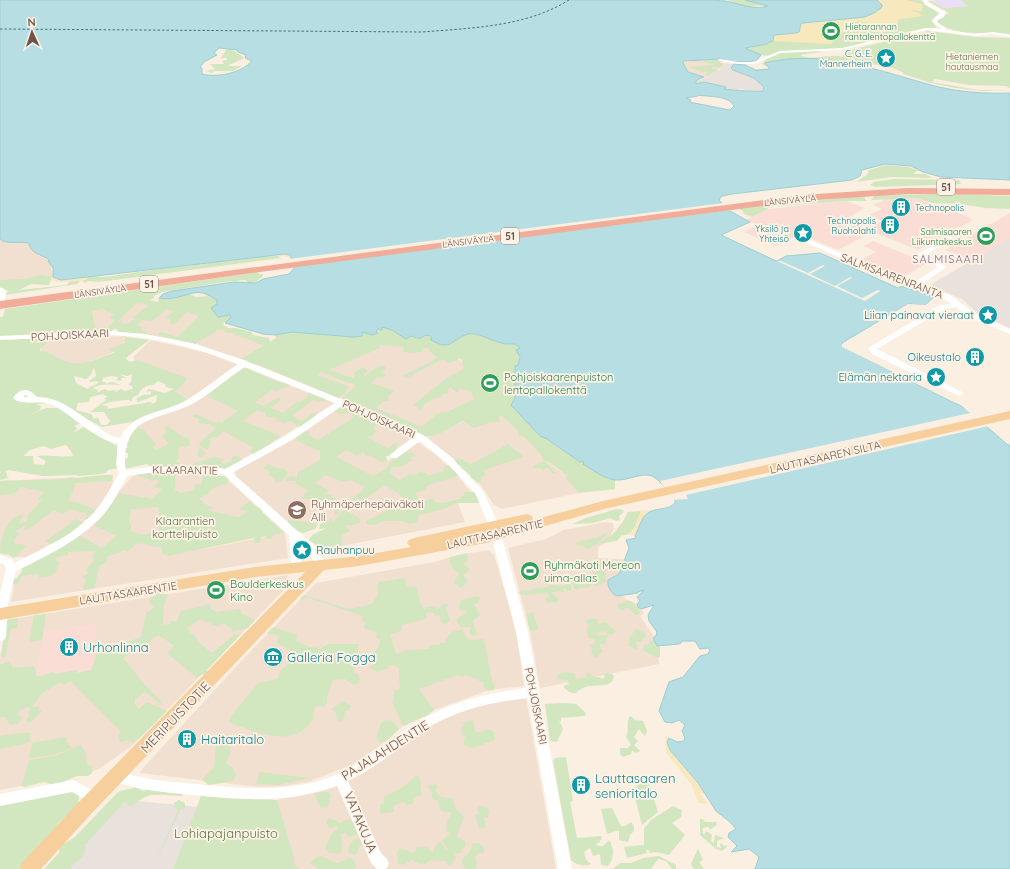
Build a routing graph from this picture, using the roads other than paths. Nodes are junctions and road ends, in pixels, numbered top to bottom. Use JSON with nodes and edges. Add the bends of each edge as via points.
{"nodes":[{"id":1,"x":925,"y":0,"type":"edge"},
{"id":2,"x":948,"y":31,"type":"junction"},
{"id":3,"x":1010,"y":36,"type":"edge"},
{"id":4,"x":720,"y":60,"type":"dead end"},
{"id":5,"x":1010,"y":188,"type":"edge"},
{"id":6,"x":1010,"y":193,"type":"edge"},
{"id":7,"x":732,"y":205,"type":"junction"},
{"id":8,"x":798,"y":237,"type":"dead end"},
{"id":9,"x":950,"y":238,"type":"dead end"},
{"id":10,"x":285,"y":263,"type":"junction"},
{"id":11,"x":916,"y":284,"type":"junction"},
{"id":12,"x":1,"y":294,"type":"edge"},
{"id":13,"x":0,"y":305,"type":"edge"},
{"id":14,"x":958,"y":305,"type":"junction"},
{"id":15,"x":1010,"y":332,"type":"edge"},
{"id":16,"x":0,"y":338,"type":"edge"},
{"id":17,"x":244,"y":364,"type":"junction"},
{"id":18,"x":960,"y":393,"type":"dead end"},
{"id":19,"x":32,"y":398,"type":"dead end"},
{"id":20,"x":342,"y":402,"type":"junction"},
{"id":21,"x":1010,"y":410,"type":"edge"},
{"id":22,"x":1010,"y":415,"type":"edge"},
{"id":23,"x":981,"y":419,"type":"junction"},
{"id":24,"x":420,"y":437,"type":"junction"},
{"id":25,"x":122,"y":441,"type":"junction"},
{"id":26,"x":394,"y":456,"type":"dead end"},
{"id":27,"x":226,"y":472,"type":"junction"},
{"id":28,"x":124,"y":474,"type":"junction"},
{"id":29,"x":665,"y":489,"type":"joint"},
{"id":30,"x":495,"y":531,"type":"junction"},
{"id":31,"x":294,"y":534,"type":"junction"},
{"id":32,"x":0,"y":559,"type":"edge"},
{"id":33,"x":319,"y":562,"type":"junction"},
{"id":34,"x":296,"y":563,"type":"junction"},
{"id":35,"x":11,"y":569,"type":"junction"},
{"id":36,"x":255,"y":572,"type":"junction"},
{"id":37,"x":2,"y":613,"type":"edge"},
{"id":38,"x":0,"y":637,"type":"edge"},
{"id":39,"x":534,"y":692,"type":"junction"},
{"id":40,"x":116,"y":776,"type":"junction"},
{"id":41,"x":341,"y":779,"type":"junction"},
{"id":42,"x":95,"y":798,"type":"junction"},
{"id":43,"x":0,"y":800,"type":"edge"},
{"id":44,"x":382,"y":864,"type":"dead end"},
{"id":45,"x":29,"y":869,"type":"edge"},
{"id":46,"x":566,"y":869,"type":"edge"}],
"edges":[{"from":1,"to":2,"type":"street","via":[[927,4],[943,13],[935,22]]},
{"from":2,"to":3,"type":"street"},
{"from":2,"to":4,"type":"street","via":[[927,29],[842,50],[790,50],[751,63]]},
{"from":5,"to":7,"type":"highway","name":"LÄNSIVÄYLÄ","number":"51","via":[[882,188],[826,192]]},
{"from":6,"to":7,"type":"highway","name":"LÄNSIVÄYLÄ","number":"51","via":[[931,191],[856,194]]},
{"from":7,"to":10,"type":"highway","name":"LÄNSIVÄYLÄ","number":"51"},
{"from":8,"to":11,"type":"street","name":"SALMISAARENRANTA","via":[[897,280]]},
{"from":9,"to":11,"type":"street","via":[[920,255],[943,267]]},
{"from":10,"to":12,"type":"highway","name":"LÄNSIVÄYLÄ","number":"51"},
{"from":10,"to":13,"type":"highway","name":"LÄNSIVÄYLÄ","number":"51"},
{"from":11,"to":14,"type":"street","name":"SALMISAARENRANTA","via":[[949,298]]},
{"from":12,"to":13,"type":"street"},
{"from":14,"to":15,"type":"street","via":[[972,316]]},
{"from":14,"to":18,"type":"street","name":"SALMISAARENRANTA","via":[[943,307],[872,348],[875,352]]},
{"from":16,"to":17,"type":"street","name":"POHJOISKAARI","via":[[107,333],[144,336],[213,352]]},
{"from":17,"to":20,"type":"street","name":"POHJOISKAARI"},
{"from":17,"to":25,"type":"street","via":[[186,404],[136,422]]},
{"from":19,"to":25,"type":"street","via":[[53,402],[109,439]]},
{"from":20,"to":24,"type":"street","name":"POHJOISKAARI"},
{"from":20,"to":27,"type":"street","via":[[265,452]]},
{"from":21,"to":23,"type":"main road"},
{"from":22,"to":23,"type":"main road"},
{"from":23,"to":29,"type":"main road","name":"LAUTTASAAREN SILTA"},
{"from":24,"to":26,"type":"street"},
{"from":24,"to":30,"type":"street","name":"POHJOISKAARI","via":[[447,459],[478,491]]},
{"from":25,"to":28,"type":"street","via":[[120,466]]},
{"from":27,"to":28,"type":"street","name":"KLAARANTIE","via":[[149,469]]},
{"from":27,"to":31,"type":"street","name":"KLAARANTIE"},
{"from":28,"to":35,"type":"street","via":[[106,504],[74,536]]},
{"from":29,"to":30,"type":"main road","name":"LAUTTASAARENTIE"},
{"from":30,"to":33,"type":"main road","name":"LAUTTASAARENTIE"},
{"from":30,"to":33,"type":"main road","name":"LAUTTASAARENTIE","via":[[371,559]]},
{"from":30,"to":39,"type":"street","name":"POHJOISKAARI","via":[[521,625]]},
{"from":31,"to":33,"type":"street","name":"KLAARANTIE","via":[[313,551]]},
{"from":31,"to":34,"type":"street"},
{"from":32,"to":35,"type":"street","via":[[8,562]]},
{"from":33,"to":34,"type":"main road","name":"LAUTTASAARENTIE"},
{"from":33,"to":36,"type":"main road","name":"LAUTTASAARENTIE"},
{"from":33,"to":40,"type":"main road","name":"MERIPUISTOTIE","via":[[195,696]]},
{"from":34,"to":36,"type":"main road","name":"LAUTTASAARENTIE"},
{"from":35,"to":37,"type":"street"},
{"from":36,"to":37,"type":"main road","name":"LAUTTASAARENTIE"},
{"from":37,"to":38,"type":"street"},
{"from":39,"to":41,"type":"street","name":"PAJALAHDENTIE","via":[[491,698],[457,708],[421,726]]},
{"from":39,"to":46,"type":"street","name":"POHJOISKAARI"},
{"from":40,"to":41,"type":"street","name":"PAJALAHDENTIE","via":[[126,781],[151,785],[256,795],[284,794]]},
{"from":40,"to":42,"type":"main road","name":"MERIPUISTOTIE"},
{"from":41,"to":44,"type":"street","name":"VATAKUJA","via":[[376,858]]},
{"from":42,"to":43,"type":"street","via":[[73,786]]},
{"from":42,"to":45,"type":"main road","name":"MERIPUISTOTIE"}]}
